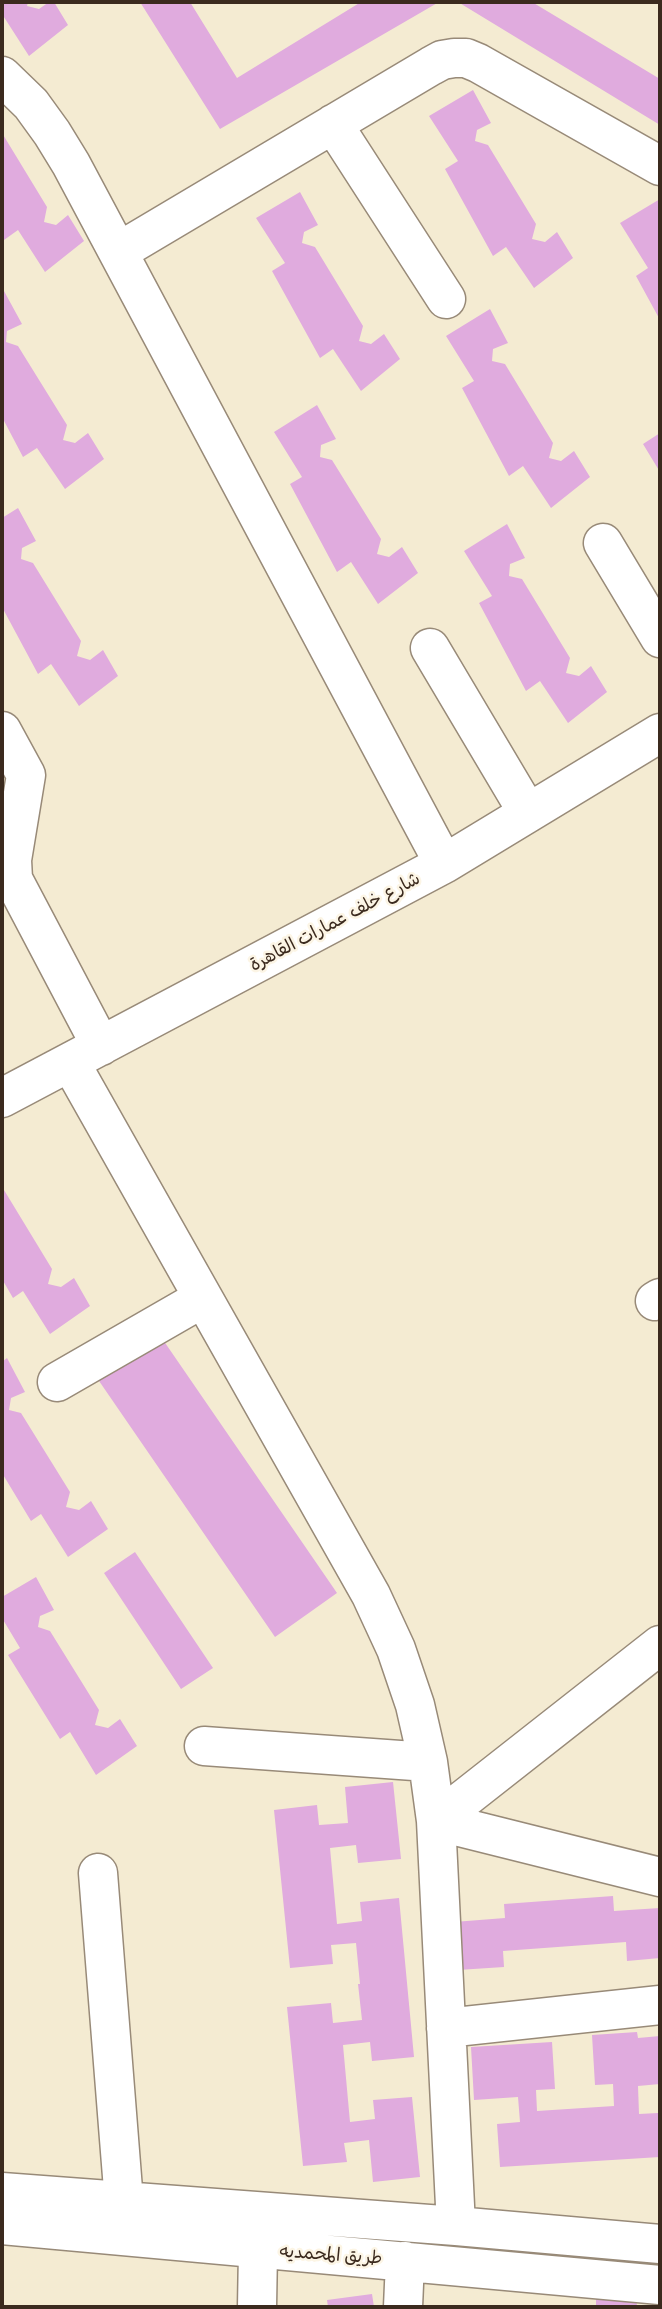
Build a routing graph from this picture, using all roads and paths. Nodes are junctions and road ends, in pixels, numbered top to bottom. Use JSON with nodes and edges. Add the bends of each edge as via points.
{"nodes":[{"id":1,"x":2,"y":76,"type":"edge"},
{"id":2,"x":333,"y":124,"type":"junction"},
{"id":3,"x":660,"y":166,"type":"edge"},
{"id":4,"x":118,"y":252,"type":"junction"},
{"id":5,"x":446,"y":299,"type":"dead end"},
{"id":6,"x":603,"y":543,"type":"dead end"},
{"id":7,"x":660,"y":638,"type":"edge"},
{"id":8,"x":430,"y":648,"type":"dead end"},
{"id":9,"x":2,"y":731,"type":"edge"},
{"id":10,"x":660,"y":733,"type":"edge"},
{"id":11,"x":528,"y":813,"type":"junction"},
{"id":12,"x":444,"y":864,"type":"junction"},
{"id":13,"x":85,"y":1054,"type":"junction"},
{"id":14,"x":2,"y":1098,"type":"edge"},
{"id":15,"x":204,"y":1298,"type":"junction"},
{"id":16,"x":57,"y":1382,"type":"dead end"},
{"id":17,"x":660,"y":1645,"type":"edge"},
{"id":18,"x":204,"y":1746,"type":"dead end"},
{"id":19,"x":428,"y":1762,"type":"junction"},
{"id":20,"x":436,"y":1821,"type":"junction"},
{"id":21,"x":98,"y":1873,"type":"dead end"},
{"id":22,"x":660,"y":1877,"type":"edge"},
{"id":23,"x":660,"y":2005,"type":"edge"},
{"id":24,"x":446,"y":2028,"type":"junction"},
{"id":25,"x":2,"y":2192,"type":"edge"},
{"id":26,"x":124,"y":2202,"type":"junction"},
{"id":27,"x":2,"y":2225,"type":"edge"},
{"id":28,"x":456,"y":2226,"type":"junction"},
{"id":29,"x":660,"y":2244,"type":"edge"},
{"id":30,"x":258,"y":2250,"type":"junction"},
{"id":31,"x":405,"y":2261,"type":"junction"},
{"id":32,"x":660,"y":2285,"type":"edge"},
{"id":33,"x":257,"y":2307,"type":"edge"},
{"id":34,"x":403,"y":2307,"type":"edge"}],
"edges":[{"from":1,"to":4,"type":"street","via":[[52,133]]},
{"from":2,"to":3,"type":"street","via":[[442,60],[466,58]]},
{"from":2,"to":4,"type":"street"},
{"from":2,"to":5,"type":"street"},
{"from":4,"to":12,"type":"street"},
{"from":6,"to":7,"type":"street"},
{"from":8,"to":11,"type":"street"},
{"from":9,"to":13,"type":"street","via":[[26,775],[13,879]]},
{"from":10,"to":11,"type":"street","name":"شارع خلف عمارات القاهرة"},
{"from":11,"to":12,"type":"street","name":"شارع خلف عمارات القاهرة"},
{"from":12,"to":13,"type":"street","name":"شارع خلف عمارات القاهرة"},
{"from":13,"to":14,"type":"street","name":"شارع خلف عمارات القاهرة"},
{"from":13,"to":15,"type":"street"},
{"from":15,"to":16,"type":"street"},
{"from":15,"to":19,"type":"street","via":[[372,1595],[415,1705]]},
{"from":17,"to":20,"type":"street"},
{"from":18,"to":19,"type":"street"},
{"from":19,"to":20,"type":"street"},
{"from":20,"to":22,"type":"street"},
{"from":20,"to":24,"type":"street"},
{"from":21,"to":26,"type":"street"},
{"from":23,"to":24,"type":"street"},
{"from":24,"to":28,"type":"street"},
{"from":25,"to":26,"type":"street"},
{"from":26,"to":28,"type":"street"},
{"from":27,"to":30,"type":"street","name":"طريق المحمديه"},
{"from":28,"to":29,"type":"street"},
{"from":30,"to":31,"type":"street","name":"طريق المحمديه"},
{"from":30,"to":33,"type":"street"},
{"from":31,"to":32,"type":"street","name":"طريق المحمديه"},
{"from":31,"to":34,"type":"street"}]}
